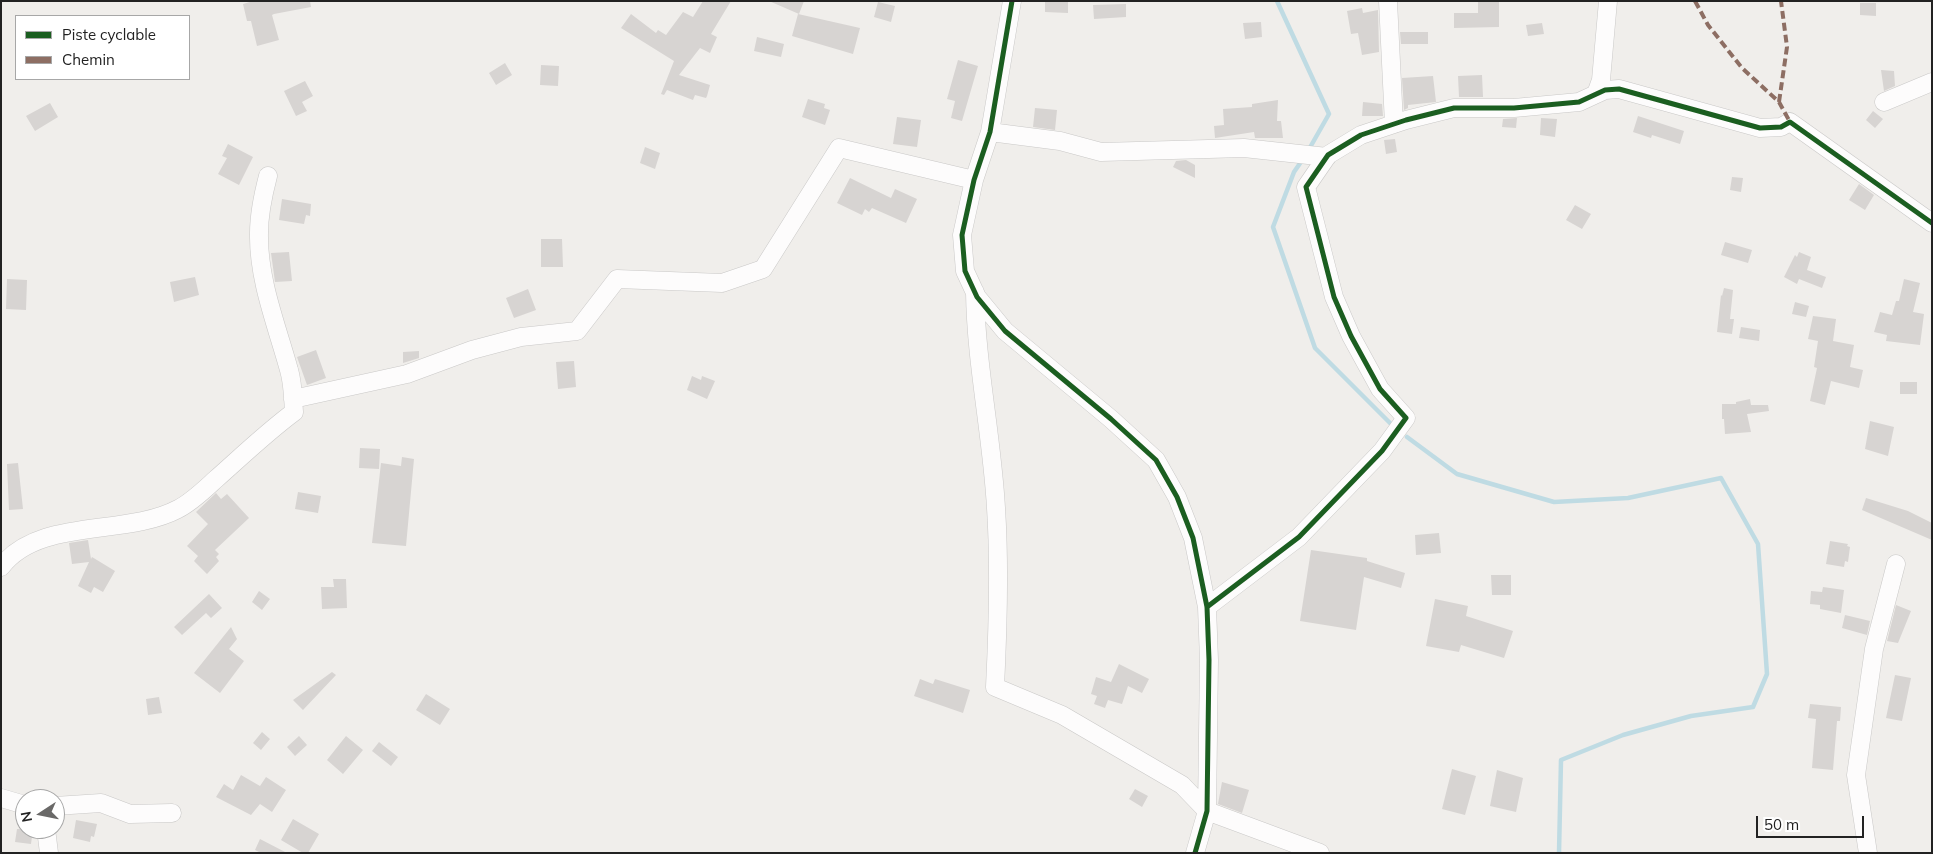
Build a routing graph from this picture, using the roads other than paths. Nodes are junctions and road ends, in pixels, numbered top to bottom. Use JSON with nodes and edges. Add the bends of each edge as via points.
{"nodes":[{"id":1,"x":1012,"y":1,"type":"edge"},
{"id":2,"x":1388,"y":1,"type":"edge"},
{"id":3,"x":1608,"y":1,"type":"edge"},
{"id":4,"x":1932,"y":82,"type":"edge"},
{"id":5,"x":1596,"y":94,"type":"junction"},
{"id":6,"x":1884,"y":102,"type":"dead end"},
{"id":7,"x":1394,"y":124,"type":"junction"},
{"id":8,"x":990,"y":132,"type":"junction"},
{"id":9,"x":1327,"y":157,"type":"junction"},
{"id":10,"x":268,"y":176,"type":"dead end"},
{"id":11,"x":974,"y":180,"type":"junction"},
{"id":12,"x":1932,"y":223,"type":"edge"},
{"id":13,"x":975,"y":292,"type":"junction"},
{"id":14,"x":293,"y":399,"type":"junction"},
{"id":15,"x":1896,"y":564,"type":"dead end"},
{"id":16,"x":1,"y":567,"type":"edge"},
{"id":17,"x":1207,"y":608,"type":"junction"},
{"id":18,"x":1,"y":798,"type":"edge"},
{"id":19,"x":15,"y":802,"type":"edge"},
{"id":20,"x":65,"y":805,"type":"edge"},
{"id":21,"x":1208,"y":811,"type":"junction"},
{"id":22,"x":172,"y":813,"type":"dead end"},
{"id":23,"x":47,"y":839,"type":"edge"},
{"id":24,"x":49,"y":853,"type":"edge"},
{"id":25,"x":1195,"y":853,"type":"edge"},
{"id":26,"x":1320,"y":853,"type":"edge"},
{"id":27,"x":1868,"y":853,"type":"edge"}],
"edges":[{"from":1,"to":8,"type":"street"},
{"from":2,"to":7,"type":"street"},
{"from":3,"to":5,"type":"street","via":[[1601,80]]},
{"from":4,"to":6,"type":"street"},
{"from":5,"to":7,"type":"street","via":[[1578,102],[1514,108],[1454,108]]},
{"from":5,"to":12,"type":"street","via":[[1619,89],[1760,128],[1781,127],[1790,122]]},
{"from":7,"to":9,"type":"street","via":[[1361,135]]},
{"from":8,"to":9,"type":"street","via":[[1060,141],[1101,152],[1244,148]]},
{"from":8,"to":11,"type":"street"},
{"from":9,"to":17,"type":"street","via":[[1306,187],[1334,297],[1380,389],[1406,418],[1382,451],[1299,537]]},
{"from":10,"to":14,"type":"street","via":[[259,234],[261,264],[276,332],[290,372]]},
{"from":11,"to":13,"type":"street","via":[[962,235],[965,271]]},
{"from":11,"to":14,"type":"street","via":[[839,148],[763,269],[722,282],[617,278],[577,331],[521,337],[472,350],[407,374]]},
{"from":13,"to":17,"type":"street","via":[[1005,331],[1156,460],[1177,497],[1193,538]]},
{"from":13,"to":21,"type":"street","via":[[975,326],[996,507],[1000,603],[995,687],[1062,715],[1182,785]]},
{"from":14,"to":16,"type":"street","via":[[294,412],[178,509],[141,523],[44,538],[22,547]]},
{"from":15,"to":27,"type":"street","via":[[1874,649],[1856,774]]},
{"from":17,"to":21,"type":"street"},
{"from":18,"to":19,"type":"street"},
{"from":20,"to":22,"type":"street","via":[[101,803],[130,814]]},
{"from":21,"to":25,"type":"street"},
{"from":21,"to":26,"type":"street"},
{"from":23,"to":24,"type":"street"}]}
